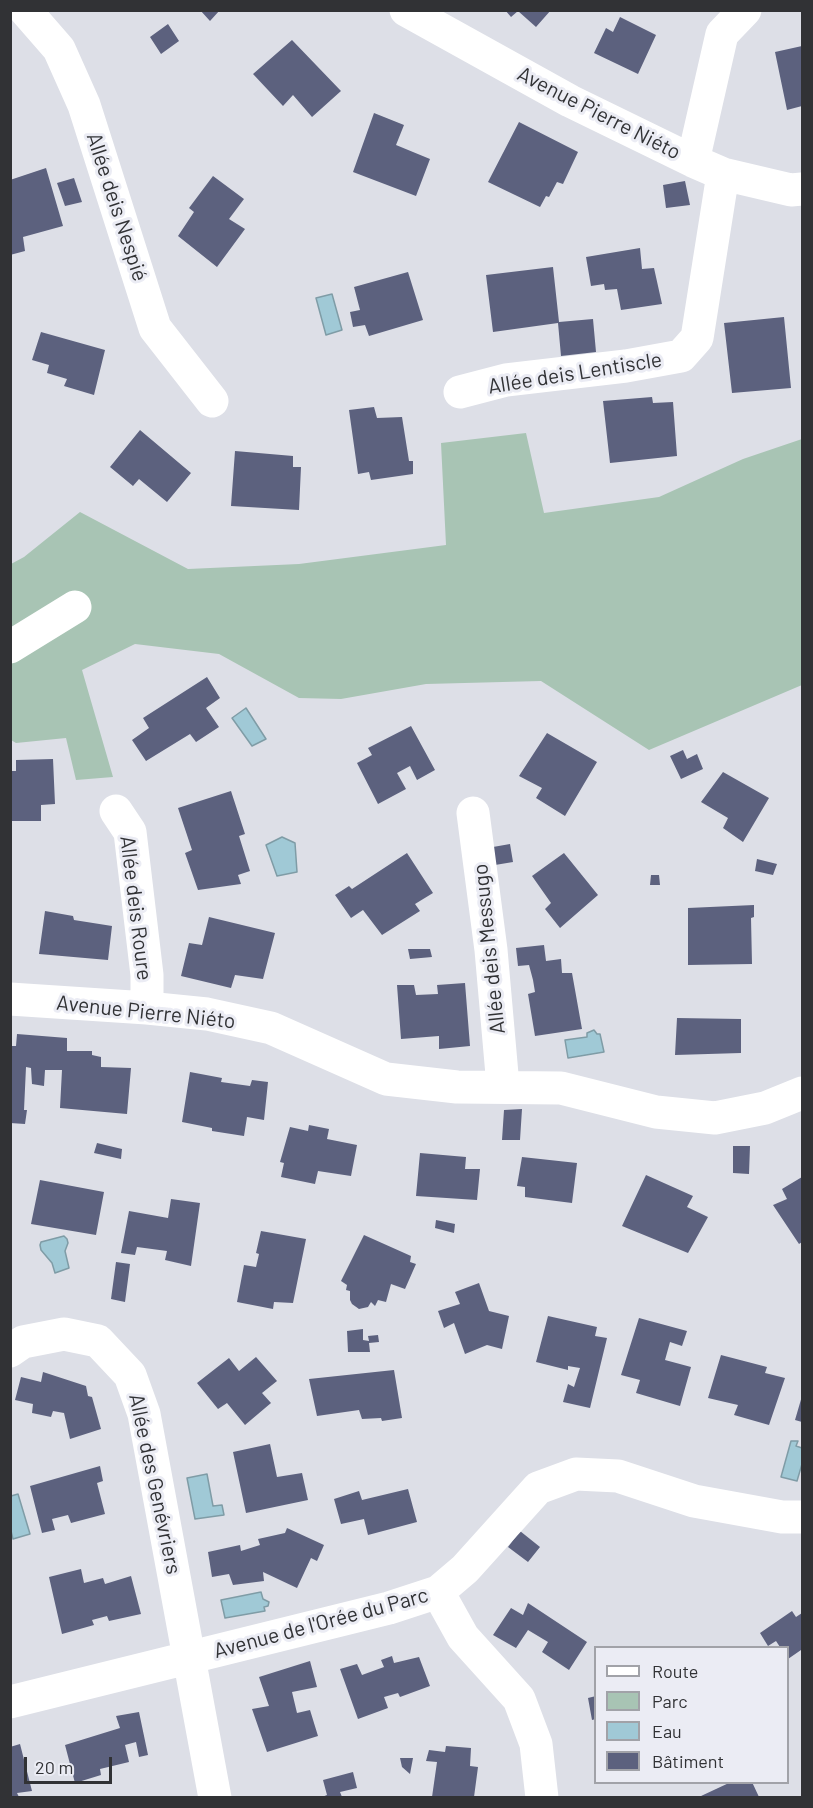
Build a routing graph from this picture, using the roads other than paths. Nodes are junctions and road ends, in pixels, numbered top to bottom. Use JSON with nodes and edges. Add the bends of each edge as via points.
{"nodes":[{"id":1,"x":25,"y":10,"type":"edge"},
{"id":2,"x":406,"y":10,"type":"edge"},
{"id":3,"x":745,"y":10,"type":"edge"},
{"id":4,"x":693,"y":161,"type":"junction"},
{"id":5,"x":723,"y":174,"type":"junction"},
{"id":6,"x":802,"y":189,"type":"edge"},
{"id":7,"x":460,"y":392,"type":"dead end"},
{"id":8,"x":212,"y":401,"type":"dead end"},
{"id":9,"x":75,"y":607,"type":"dead end"},
{"id":10,"x":10,"y":647,"type":"edge"},
{"id":11,"x":116,"y":811,"type":"dead end"},
{"id":12,"x":472,"y":813,"type":"dead end"},
{"id":13,"x":10,"y":999,"type":"edge"},
{"id":14,"x":147,"y":1008,"type":"junction"},
{"id":15,"x":503,"y":1086,"type":"junction"},
{"id":16,"x":802,"y":1093,"type":"edge"},
{"id":17,"x":10,"y":1351,"type":"edge"},
{"id":18,"x":802,"y":1517,"type":"edge"},
{"id":19,"x":438,"y":1592,"type":"junction"},
{"id":20,"x":190,"y":1658,"type":"junction"},
{"id":21,"x":10,"y":1702,"type":"edge"},
{"id":22,"x":215,"y":1797,"type":"edge"},
{"id":23,"x":542,"y":1797,"type":"edge"}],
"edges":[{"from":1,"to":8,"type":"street","name":"Allée deis Nespié","via":[[59,49],[84,105],[155,328]]},
{"from":2,"to":4,"type":"street","name":"Avenue Pierre Niéto","via":[[570,101]]},
{"from":3,"to":4,"type":"street","via":[[722,34]]},
{"from":4,"to":5,"type":"street","name":"Avenue Pierre Niéto"},
{"from":5,"to":6,"type":"street","name":"Avenue Pierre Niéto","via":[[791,190]]},
{"from":5,"to":7,"type":"street","name":"Allée deis Lentiscle","via":[[697,338],[681,356],[506,380]]},
{"from":9,"to":10,"type":"street"},
{"from":11,"to":14,"type":"street","name":"Allée deis Roure","via":[[130,832],[147,975]]},
{"from":12,"to":15,"type":"street","name":"Allée deis Messugo","via":[[491,950]]},
{"from":13,"to":14,"type":"street","name":"Avenue Pierre Niéto"},
{"from":14,"to":15,"type":"street","name":"Avenue Pierre Niéto","via":[[207,1014],[271,1028],[386,1079],[457,1087]]},
{"from":15,"to":16,"type":"street","name":"Avenue Pierre Niéto","via":[[561,1088],[656,1112],[715,1118],[765,1107]]},
{"from":17,"to":20,"type":"street","name":"Allée des Genévriers","via":[[23,1342],[64,1334],[98,1341],[130,1375],[144,1414]]},
{"from":18,"to":19,"type":"street","name":"Avenue de l'Orée du Parc","via":[[694,1501],[618,1476],[576,1474],[538,1488],[465,1569]]},
{"from":19,"to":20,"type":"street","name":"Avenue de l'Orée du Parc"},
{"from":19,"to":23,"type":"street","via":[[463,1637],[519,1699],[536,1744]]},
{"from":20,"to":21,"type":"street","name":"Avenue de l'Orée du Parc"},
{"from":20,"to":22,"type":"street","name":"Allée des Genévriers"}]}
